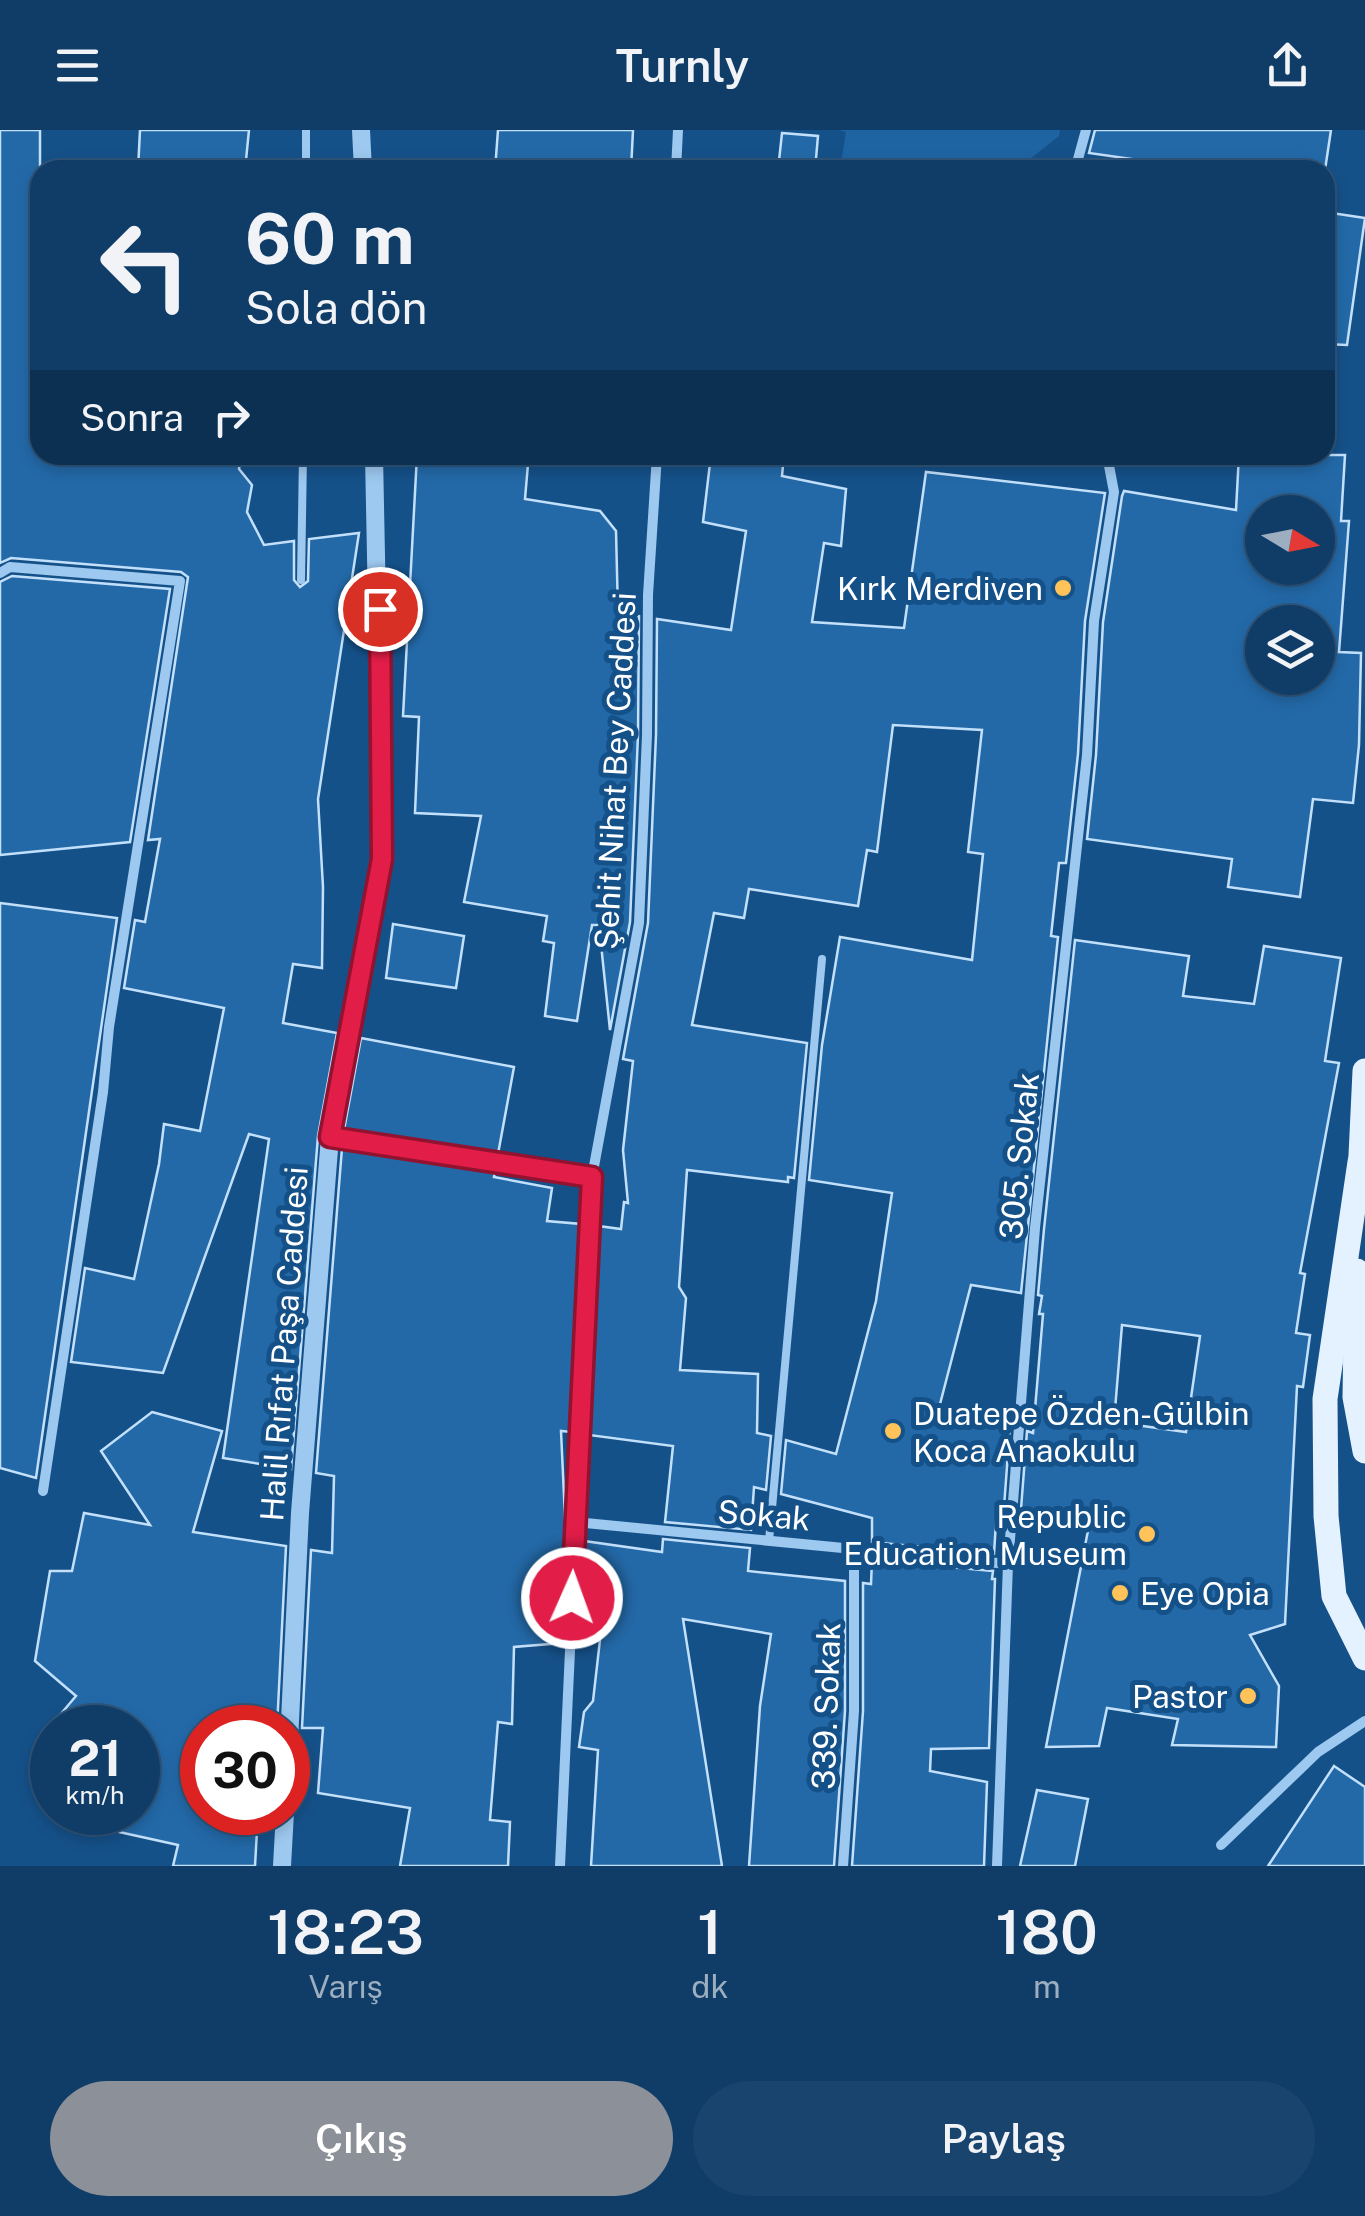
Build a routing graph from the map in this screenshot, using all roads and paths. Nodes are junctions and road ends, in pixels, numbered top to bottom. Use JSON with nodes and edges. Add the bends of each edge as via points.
{"nodes":[{"id":1,"x":306,"y":130,"type":"edge"},
{"id":2,"x":361,"y":130,"type":"edge"},
{"id":3,"x":678,"y":130,"type":"edge"},
{"id":4,"x":1086,"y":130,"type":"edge"},
{"id":5,"x":306,"y":160,"type":"edge"},
{"id":6,"x":362,"y":160,"type":"edge"},
{"id":7,"x":676,"y":160,"type":"edge"},
{"id":8,"x":1078,"y":160,"type":"edge"},
{"id":9,"x":303,"y":465,"type":"edge"},
{"id":10,"x":374,"y":465,"type":"edge"},
{"id":11,"x":657,"y":465,"type":"edge"},
{"id":12,"x":1108,"y":465,"type":"edge"},
{"id":13,"x":0,"y":573,"type":"edge"},
{"id":14,"x":301,"y":580,"type":"dead end"},
{"id":15,"x":822,"y":959,"type":"dead end"},
{"id":16,"x":1365,"y":1071,"type":"edge"},
{"id":17,"x":330,"y":1137,"type":"junction"},
{"id":18,"x":1360,"y":1162,"type":"junction"},
{"id":19,"x":592,"y":1177,"type":"junction"},
{"id":20,"x":1365,"y":1451,"type":"edge"},
{"id":21,"x":43,"y":1491,"type":"dead end"},
{"id":22,"x":575,"y":1522,"type":"junction"},
{"id":23,"x":770,"y":1541,"type":"junction"},
{"id":24,"x":854,"y":1548,"type":"junction"},
{"id":25,"x":1008,"y":1564,"type":"junction"},
{"id":26,"x":1365,"y":1658,"type":"edge"},
{"id":27,"x":291,"y":1705,"type":"edge"},
{"id":28,"x":1365,"y":1721,"type":"edge"},
{"id":29,"x":284,"y":1835,"type":"edge"},
{"id":30,"x":1221,"y":1845,"type":"dead end"},
{"id":31,"x":282,"y":1866,"type":"edge"},
{"id":32,"x":560,"y":1866,"type":"edge"},
{"id":33,"x":843,"y":1866,"type":"edge"},
{"id":34,"x":997,"y":1866,"type":"edge"}],
"edges":[{"from":1,"to":5,"type":"lane"},
{"from":2,"to":6,"type":"street"},
{"from":3,"to":7,"type":"street"},
{"from":4,"to":8,"type":"street"},
{"from":9,"to":14,"type":"lane"},
{"from":10,"to":17,"type":"street","name":"Halil Rıfat Paşa Caddesi","via":[[382,859]]},
{"from":11,"to":19,"type":"street","name":"Şehit Nihat Bey Caddesi","via":[[639,923]]},
{"from":12,"to":25,"type":"street","name":"305. Sokak","via":[[1114,492],[1094,621],[1087,754]]},
{"from":13,"to":21,"type":"street","via":[[10,567],[180,581]]},
{"from":15,"to":23,"type":"lane"},
{"from":16,"to":18,"type":"main road"},
{"from":17,"to":19,"type":"street"},
{"from":17,"to":27,"type":"street","name":"Halil Rıfat Paşa Caddesi"},
{"from":18,"to":20,"type":"main road","via":[[1356,1397]]},
{"from":18,"to":26,"type":"main road","via":[[1325,1399],[1334,1596]]},
{"from":19,"to":22,"type":"street","name":"Şehit Nihat Bey Caddesi"},
{"from":22,"to":23,"type":"street","name":"Sokak"},
{"from":22,"to":32,"type":"street","name":"Şehit Nihat Bey Caddesi"},
{"from":23,"to":24,"type":"street","name":"Sokak"},
{"from":24,"to":25,"type":"street","name":"Sokak"},
{"from":24,"to":33,"type":"street","name":"339. Sokak","via":[[854,1710]]},
{"from":25,"to":34,"type":"street","name":"305. Sokak"},
{"from":28,"to":30,"type":"street","via":[[1318,1752]]},
{"from":29,"to":31,"type":"street"}]}
